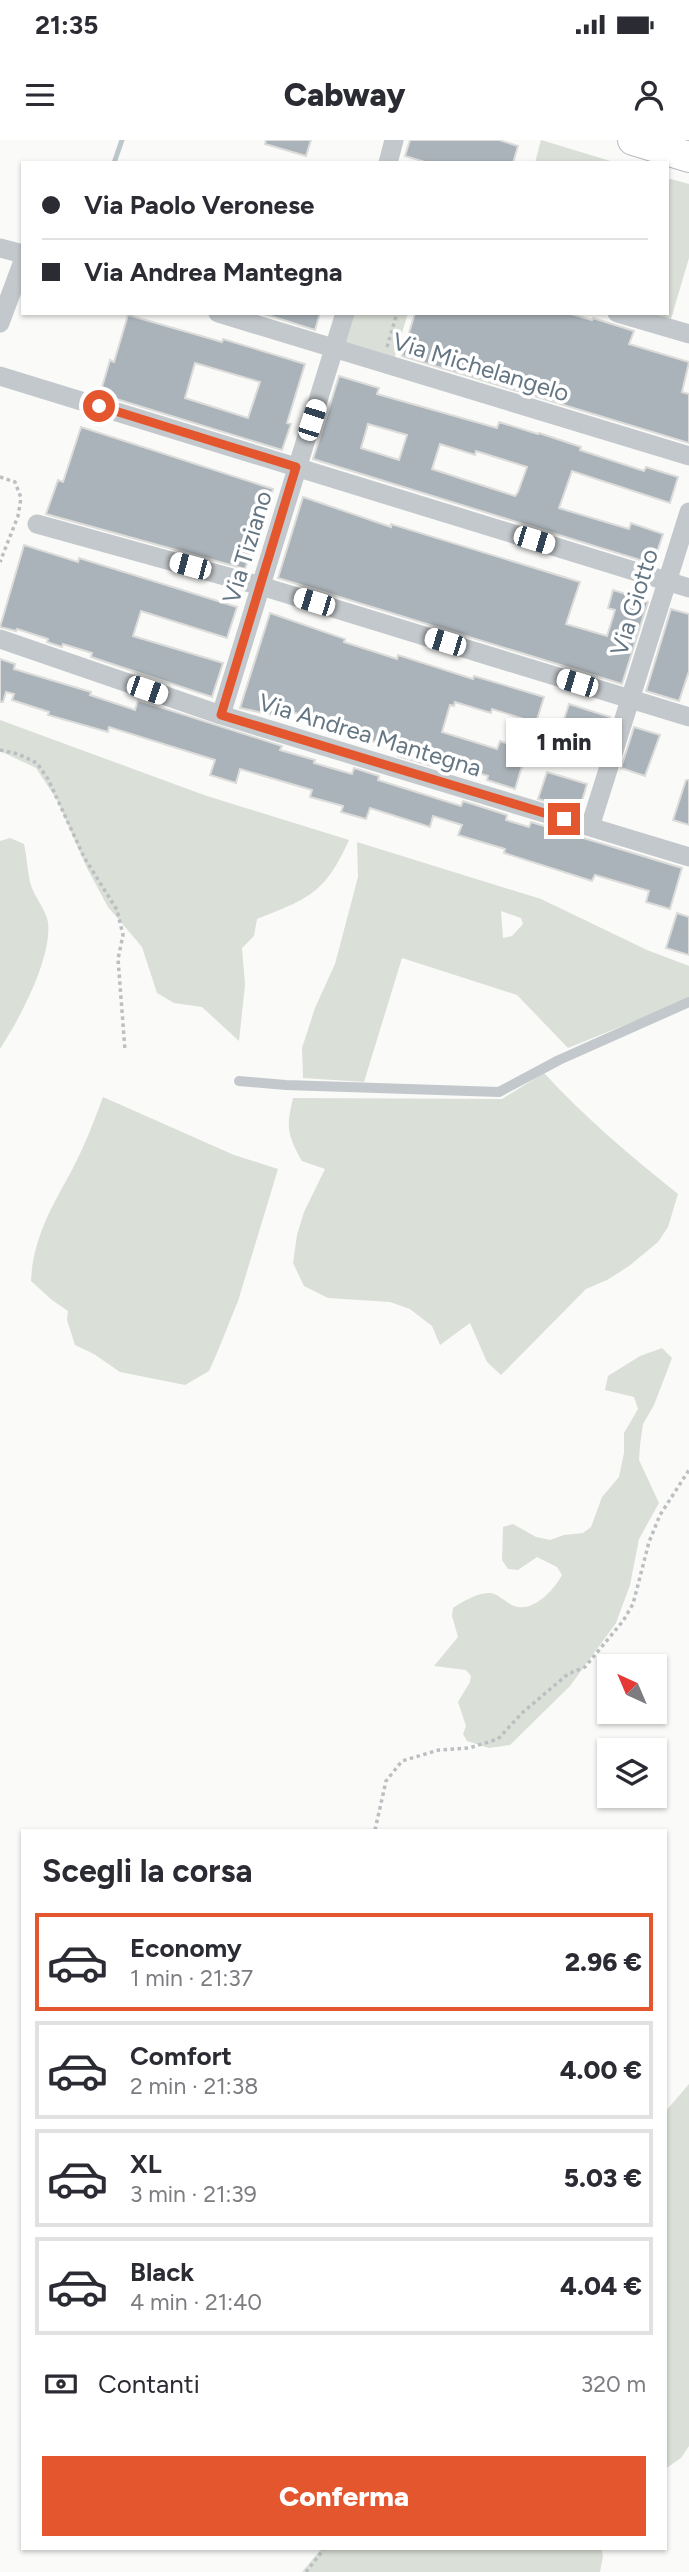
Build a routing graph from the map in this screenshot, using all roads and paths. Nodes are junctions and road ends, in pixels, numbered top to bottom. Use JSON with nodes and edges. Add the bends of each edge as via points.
{"nodes":[{"id":1,"x":394,"y":140,"type":"edge"},
{"id":2,"x":634,"y":140,"type":"edge"},
{"id":3,"x":682,"y":150,"type":"edge"},
{"id":4,"x":388,"y":161,"type":"edge"},
{"id":5,"x":0,"y":248,"type":"edge"},
{"id":6,"x":21,"y":253,"type":"edge"},
{"id":7,"x":21,"y":266,"type":"edge"},
{"id":8,"x":224,"y":315,"type":"edge"},
{"id":9,"x":344,"y":315,"type":"edge"},
{"id":10,"x":396,"y":315,"type":"edge"},
{"id":11,"x":624,"y":315,"type":"edge"},
{"id":12,"x":0,"y":323,"type":"edge"},
{"id":13,"x":689,"y":334,"type":"edge"},
{"id":14,"x":334,"y":349,"type":"junction"},
{"id":15,"x":382,"y":363,"type":"junction"},
{"id":16,"x":0,"y":376,"type":"edge"},
{"id":17,"x":689,"y":457,"type":"edge"},
{"id":18,"x":296,"y":467,"type":"junction"},
{"id":19,"x":0,"y":477,"type":"edge"},
{"id":20,"x":689,"y":512,"type":"edge"},
{"id":21,"x":37,"y":524,"type":"dead end"},
{"id":22,"x":0,"y":562,"type":"edge"},
{"id":23,"x":666,"y":581,"type":"junction"},
{"id":24,"x":261,"y":586,"type":"junction"},
{"id":25,"x":689,"y":588,"type":"edge"},
{"id":26,"x":0,"y":639,"type":"edge"},
{"id":27,"x":630,"y":699,"type":"junction"},
{"id":28,"x":221,"y":715,"type":"junction"},
{"id":29,"x":689,"y":717,"type":"edge"},
{"id":30,"x":0,"y":750,"type":"edge"},
{"id":31,"x":590,"y":827,"type":"junction"},
{"id":32,"x":689,"y":857,"type":"edge"},
{"id":33,"x":689,"y":1002,"type":"edge"},
{"id":34,"x":125,"y":1050,"type":"dead end"},
{"id":35,"x":239,"y":1081,"type":"dead end"},
{"id":36,"x":689,"y":1470,"type":"edge"},
{"id":37,"x":374,"y":1829,"type":"edge"},
{"id":38,"x":323,"y":2550,"type":"edge"},
{"id":39,"x":306,"y":2572,"type":"edge"}],
"edges":[{"from":1,"to":4,"type":"street"},
{"from":2,"to":3,"type":"main road"},
{"from":5,"to":6,"type":"street"},
{"from":7,"to":12,"type":"street"},
{"from":8,"to":14,"type":"street","name":"Via Michelangelo"},
{"from":9,"to":14,"type":"street","name":"Via Tiziano"},
{"from":10,"to":15,"type":"path"},
{"from":11,"to":13,"type":"street"},
{"from":14,"to":15,"type":"street","name":"Via Michelangelo"},
{"from":14,"to":18,"type":"street","name":"Via Tiziano"},
{"from":15,"to":17,"type":"street","name":"Via Michelangelo"},
{"from":16,"to":18,"type":"street"},
{"from":18,"to":23,"type":"street"},
{"from":18,"to":24,"type":"street","name":"Via Tiziano"},
{"from":19,"to":22,"type":"path","via":[[15,482],[21,498]]},
{"from":20,"to":23,"type":"street","name":"Via Giotto"},
{"from":21,"to":24,"type":"street"},
{"from":23,"to":25,"type":"street"},
{"from":23,"to":27,"type":"street","name":"Via Giotto"},
{"from":24,"to":27,"type":"street"},
{"from":24,"to":28,"type":"street","name":"Via Tiziano"},
{"from":26,"to":28,"type":"street","name":"Via Andrea Mantegna"},
{"from":27,"to":29,"type":"street"},
{"from":27,"to":31,"type":"street","name":"Via Giotto"},
{"from":28,"to":31,"type":"street","name":"Via Andrea Mantegna"},
{"from":30,"to":34,"type":"path","via":[[37,763],[83,857],[117,910],[123,934],[118,958]]},
{"from":31,"to":32,"type":"street","name":"Via Andrea Mantegna"},
{"from":33,"to":35,"type":"lane","via":[[499,1092]]},
{"from":36,"to":37,"type":"path","via":[[660,1515],[633,1604],[584,1667],[568,1674],[498,1739],[402,1761],[386,1781]]},
{"from":38,"to":39,"type":"path"}]}
